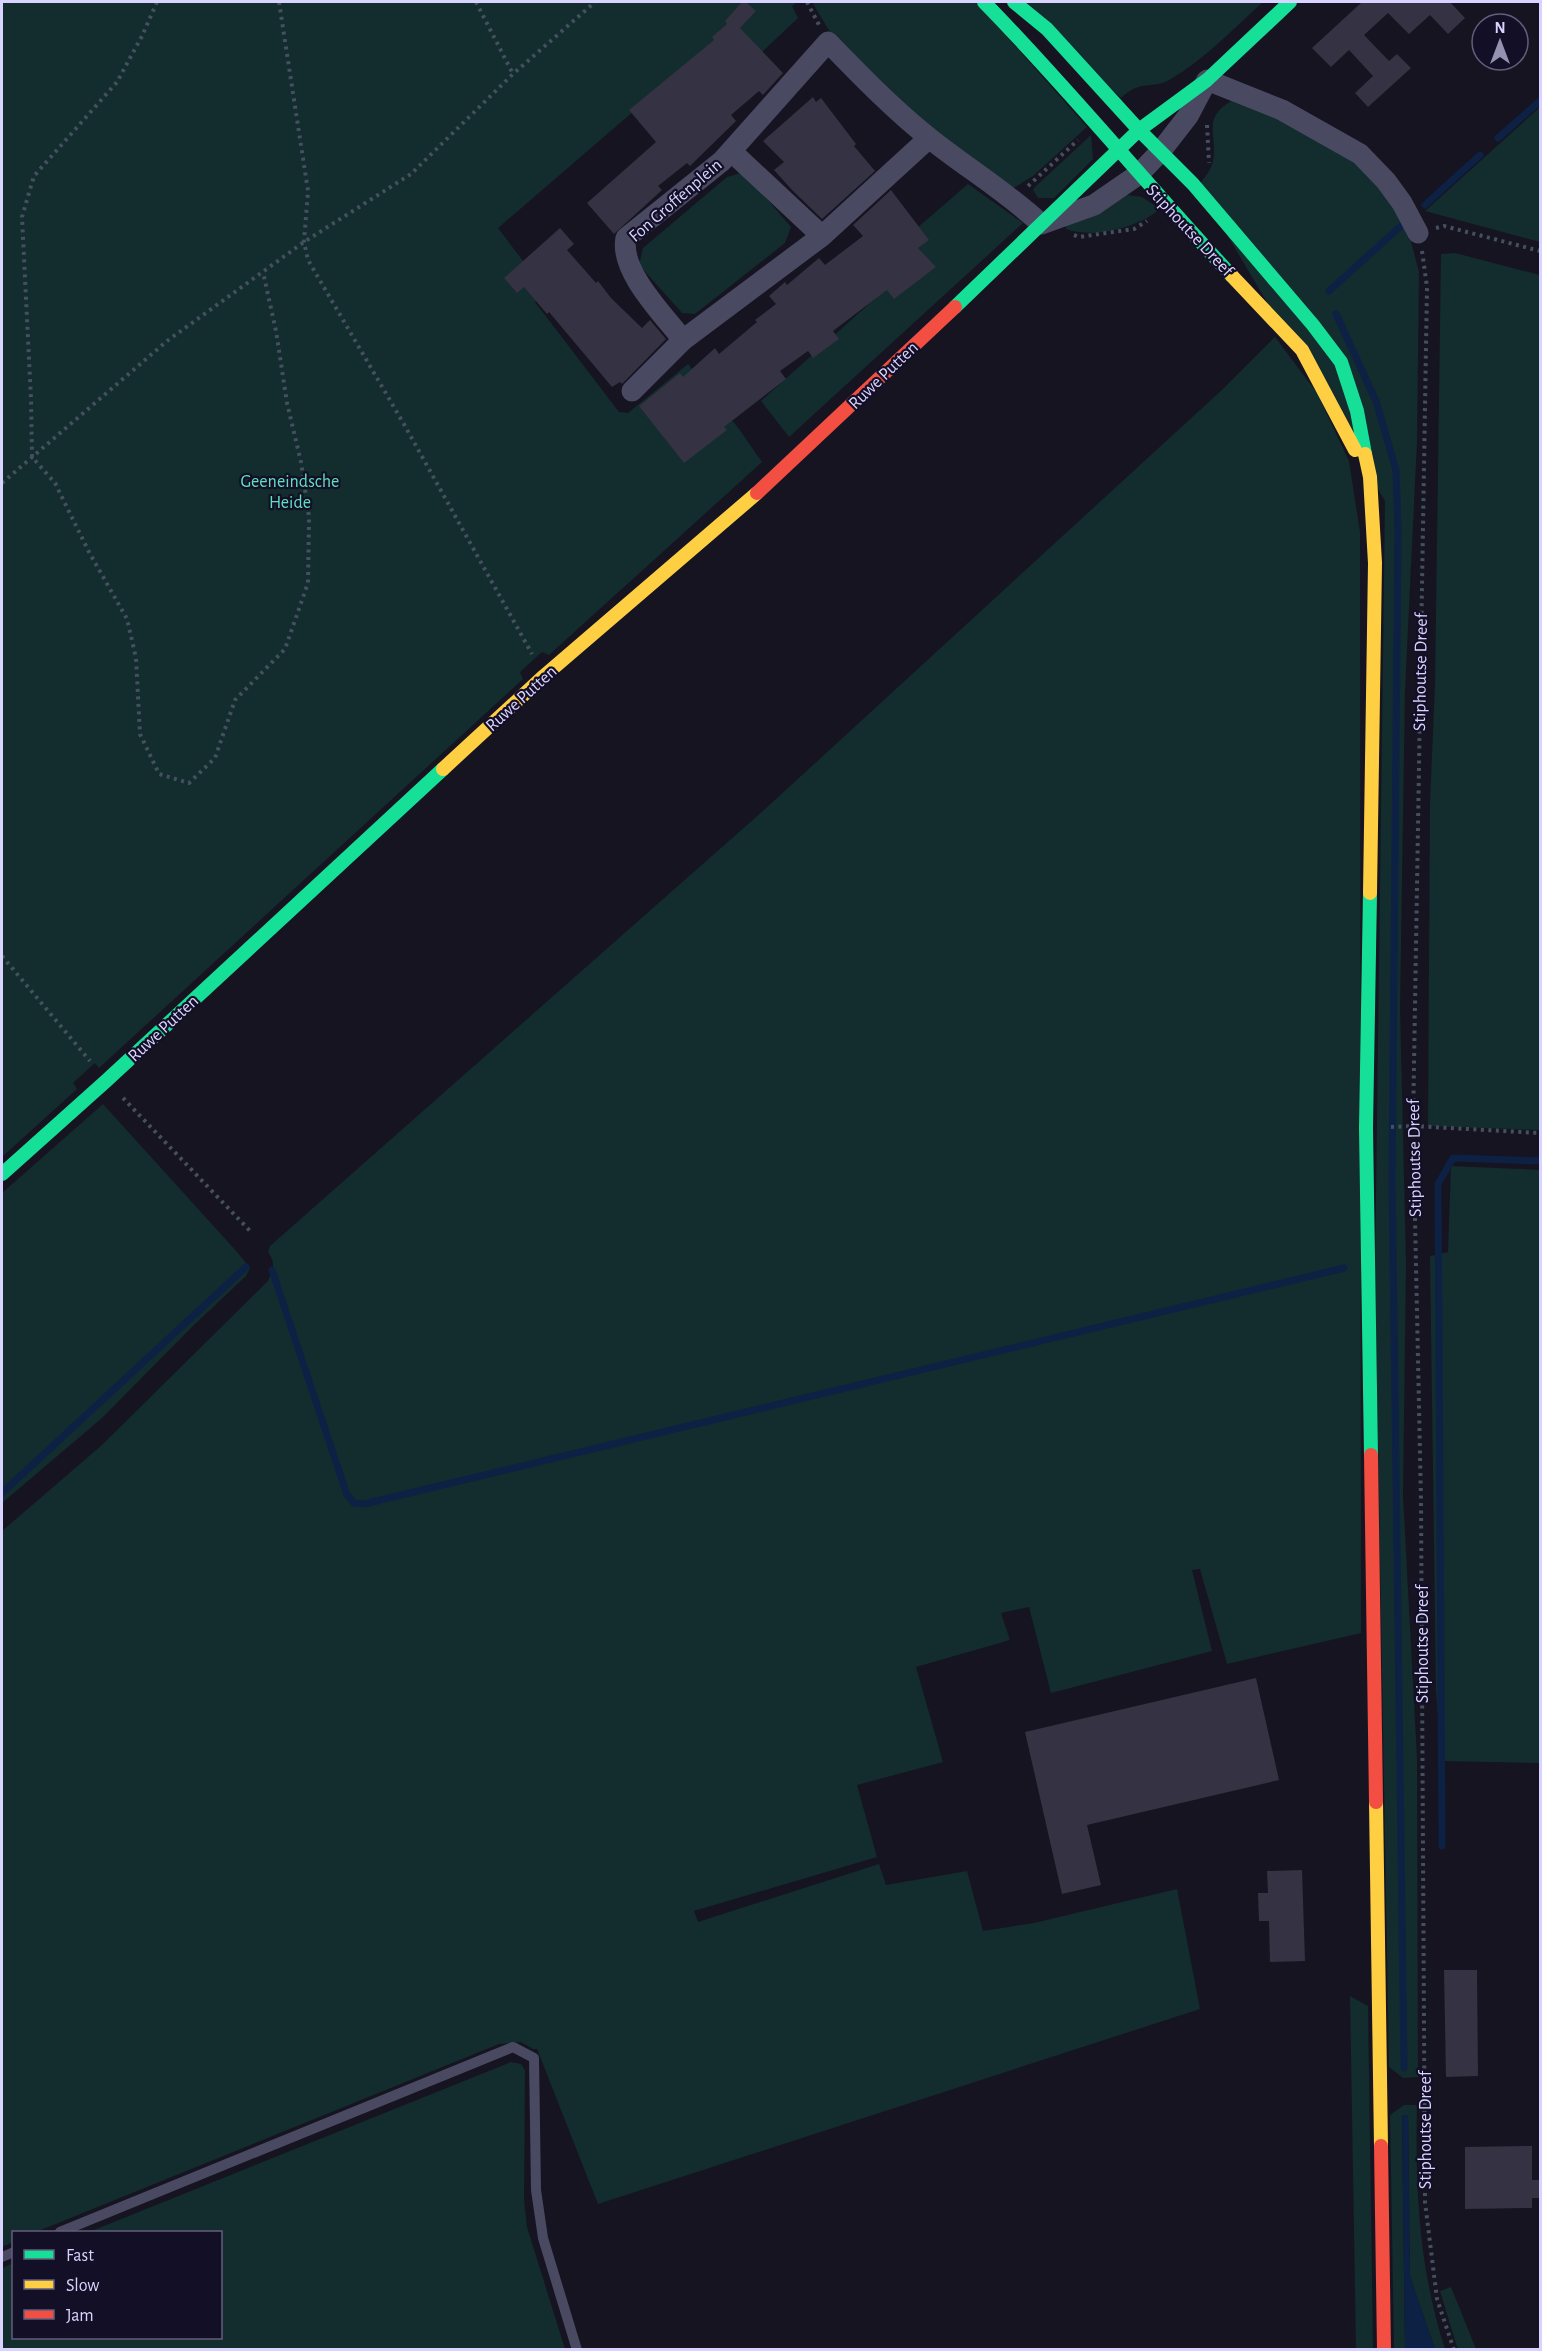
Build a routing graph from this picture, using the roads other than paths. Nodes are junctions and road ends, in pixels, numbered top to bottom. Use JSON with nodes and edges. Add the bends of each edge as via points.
{"nodes":[{"id":1,"x":984,"y":2,"type":"edge"},
{"id":2,"x":1014,"y":2,"type":"edge"},
{"id":3,"x":1290,"y":2,"type":"edge"},
{"id":4,"x":1207,"y":80,"type":"junction"},
{"id":5,"x":1139,"y":130,"type":"junction"},
{"id":6,"x":929,"y":138,"type":"junction"},
{"id":7,"x":731,"y":151,"type":"junction"},
{"id":8,"x":1119,"y":151,"type":"junction"},
{"id":9,"x":1160,"y":152,"type":"junction"},
{"id":10,"x":1139,"y":174,"type":"junction"},
{"id":11,"x":1041,"y":224,"type":"junction"},
{"id":12,"x":1418,"y":233,"type":"road end"},
{"id":13,"x":822,"y":236,"type":"junction"},
{"id":14,"x":683,"y":340,"type":"junction"},
{"id":15,"x":632,"y":392,"type":"dead end"},
{"id":16,"x":1370,"y":477,"type":"junction"},
{"id":17,"x":2,"y":1174,"type":"edge"},
{"id":18,"x":62,"y":2231,"type":"edge"},
{"id":19,"x":577,"y":2349,"type":"edge"},
{"id":20,"x":1384,"y":2349,"type":"edge"}],
"edges":[{"from":1,"to":8,"type":"main road","name":"Stiphoutse Dreef"},
{"from":2,"to":5,"type":"main road","name":"Stiphoutse Dreef","via":[[1047,29]]},
{"from":3,"to":4,"type":"main road","name":"Ruwe Putten"},
{"from":4,"to":5,"type":"main road","name":"Ruwe Putten"},
{"from":4,"to":9,"type":"street","name":"Ruwe Putten","via":[[1188,116]]},
{"from":4,"to":12,"type":"street","via":[[1282,110],[1360,154],[1386,182]]},
{"from":5,"to":8,"type":"main road","name":"Ruwe Putten"},
{"from":5,"to":9,"type":"main road","name":"Stiphoutse Dreef"},
{"from":6,"to":7,"type":"street","name":"Fon Groffenplein","via":[[880,96],[828,42]]},
{"from":6,"to":11,"type":"street","via":[[1016,201]]},
{"from":6,"to":13,"type":"street"},
{"from":7,"to":13,"type":"street","name":"Fon Groffenplein"},
{"from":7,"to":14,"type":"street","name":"Fon Groffenplein","via":[[626,238],[624,249],[633,274]]},
{"from":8,"to":10,"type":"main road","name":"Stiphoutse Dreef"},
{"from":8,"to":11,"type":"main road","name":"Ruwe Putten"},
{"from":9,"to":10,"type":"street","name":"Ruwe Putten"},
{"from":9,"to":16,"type":"main road","name":"Stiphoutse Dreef","via":[[1192,184],[1341,362],[1357,411]]},
{"from":10,"to":11,"type":"street","name":"Ruwe Putten","via":[[1094,205]]},
{"from":10,"to":16,"type":"main road","name":"Stiphoutse Dreef","via":[[1302,350]]},
{"from":11,"to":17,"type":"main road","name":"Ruwe Putten","via":[[776,477],[544,676]]},
{"from":13,"to":14,"type":"street"},
{"from":14,"to":15,"type":"street"},
{"from":16,"to":20,"type":"main road","name":"Stiphoutse Dreef","via":[[1376,562],[1366,1128]]},
{"from":18,"to":19,"type":"lane","via":[[513,2047],[534,2058],[536,2190],[543,2238]]}]}
